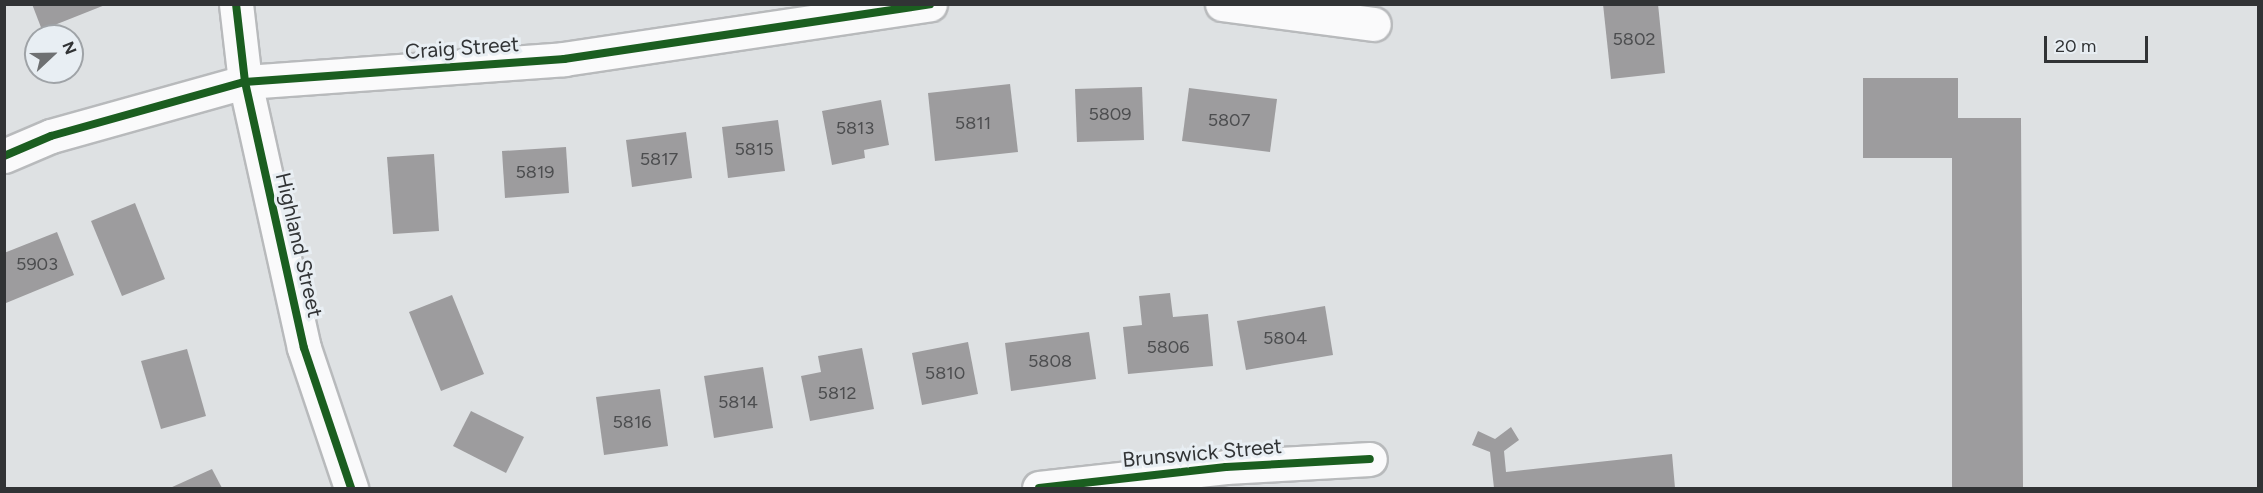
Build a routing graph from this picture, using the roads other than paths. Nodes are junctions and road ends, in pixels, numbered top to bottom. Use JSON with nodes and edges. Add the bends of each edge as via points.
{"nodes":[{"id":1,"x":236,"y":4,"type":"edge"},
{"id":2,"x":930,"y":4,"type":"edge"},
{"id":3,"x":1222,"y":4,"type":"edge"},
{"id":4,"x":751,"y":16,"type":"edge"},
{"id":5,"x":1374,"y":24,"type":"dead end"},
{"id":6,"x":245,"y":82,"type":"junction"},
{"id":7,"x":4,"y":156,"type":"edge"},
{"id":8,"x":1370,"y":459,"type":"dead end"},
{"id":9,"x":351,"y":489,"type":"edge"},
{"id":10,"x":1039,"y":489,"type":"edge"}],
"edges":[{"from":1,"to":6,"type":"street","name":"Highland Street"},
{"from":2,"to":4,"type":"street","name":"Craig Street"},
{"from":3,"to":5,"type":"street"},
{"from":4,"to":6,"type":"street","name":"Craig Street","via":[[564,59]]},
{"from":6,"to":7,"type":"street","name":"Craig Street","via":[[51,136]]},
{"from":6,"to":9,"type":"street","name":"Highland Street","via":[[304,348]]},
{"from":8,"to":10,"type":"street","name":"Brunswick Street","via":[[1226,467]]}]}
